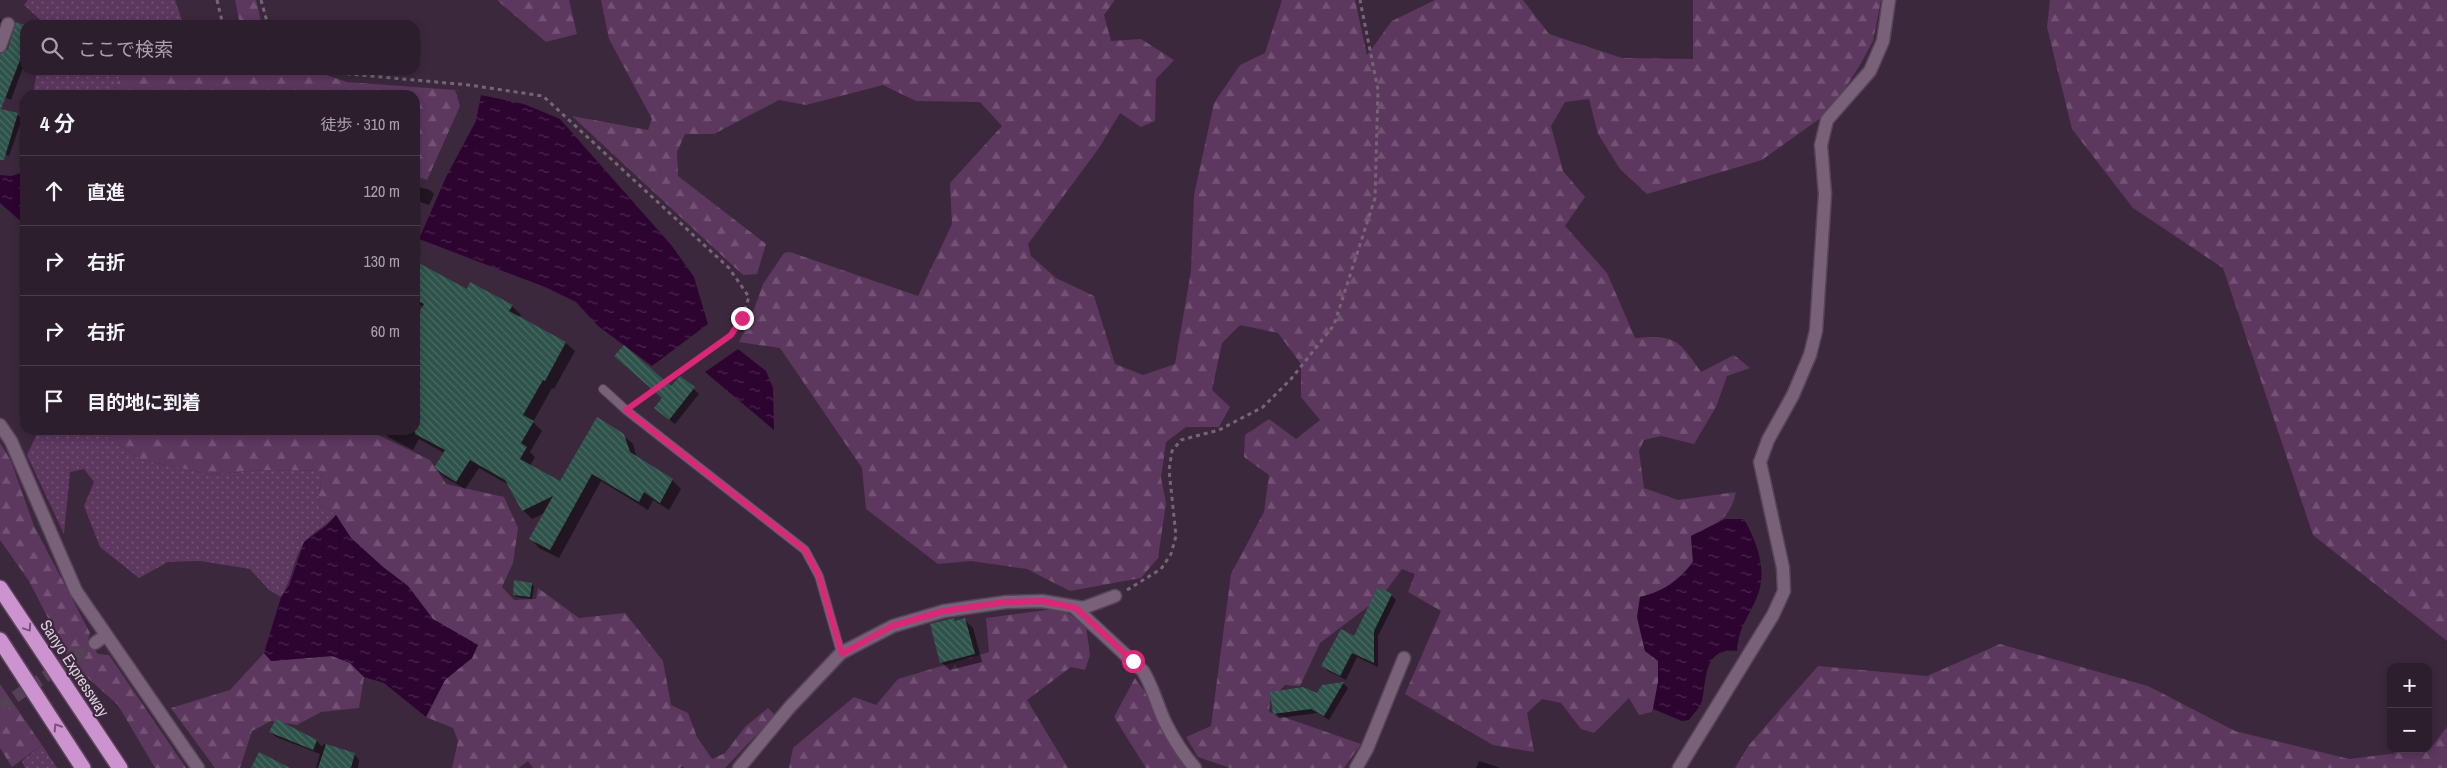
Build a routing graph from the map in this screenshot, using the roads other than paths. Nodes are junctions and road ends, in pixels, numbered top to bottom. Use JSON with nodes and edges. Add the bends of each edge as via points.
{"nodes":[{"id":1,"x":1889,"y":0,"type":"edge"},
{"id":2,"x":8,"y":24,"type":"dead end"},
{"id":3,"x":0,"y":46,"type":"edge"},
{"id":4,"x":603,"y":389,"type":"dead end"},
{"id":5,"x":0,"y":425,"type":"edge"},
{"id":6,"x":0,"y":588,"type":"edge"},
{"id":7,"x":1115,"y":596,"type":"road end"},
{"id":8,"x":1076,"y":608,"type":"junction"},
{"id":9,"x":106,"y":635,"type":"junction"},
{"id":10,"x":0,"y":640,"type":"edge"},
{"id":11,"x":95,"y":643,"type":"tunnel mouth"},
{"id":12,"x":842,"y":654,"type":"junction"},
{"id":13,"x":1404,"y":658,"type":"dead end"},
{"id":14,"x":84,"y":768,"type":"edge"},
{"id":15,"x":120,"y":768,"type":"edge"},
{"id":16,"x":198,"y":768,"type":"edge"},
{"id":17,"x":738,"y":768,"type":"edge"},
{"id":18,"x":1195,"y":768,"type":"edge"},
{"id":19,"x":1356,"y":768,"type":"edge"},
{"id":20,"x":1679,"y":768,"type":"edge"}],
"edges":[{"from":1,"to":20,"type":"street","via":[[1883,41],[1870,72],[1827,120],[1821,145],[1825,194],[1816,331],[1800,379],[1760,462],[1783,568],[1784,591],[1773,615]]},
{"from":2,"to":3,"type":"street"},
{"from":4,"to":12,"type":"lane","via":[[805,550],[819,576]]},
{"from":5,"to":9,"type":"street","via":[[11,441],[76,591]]},
{"from":6,"to":15,"type":"highway","name":"Sanyo Expressway","one_way":true},
{"from":7,"to":8,"type":"street"},
{"from":8,"to":12,"type":"street","via":[[1042,601],[1006,602],[944,611],[892,626]]},
{"from":8,"to":18,"type":"street","via":[[1144,671],[1165,721]]},
{"from":9,"to":11,"type":"street"},
{"from":9,"to":16,"type":"street"},
{"from":14,"to":10,"type":"highway","one_way":true},
{"from":12,"to":17,"type":"street","via":[[789,708]]},
{"from":13,"to":19,"type":"street"}]}
